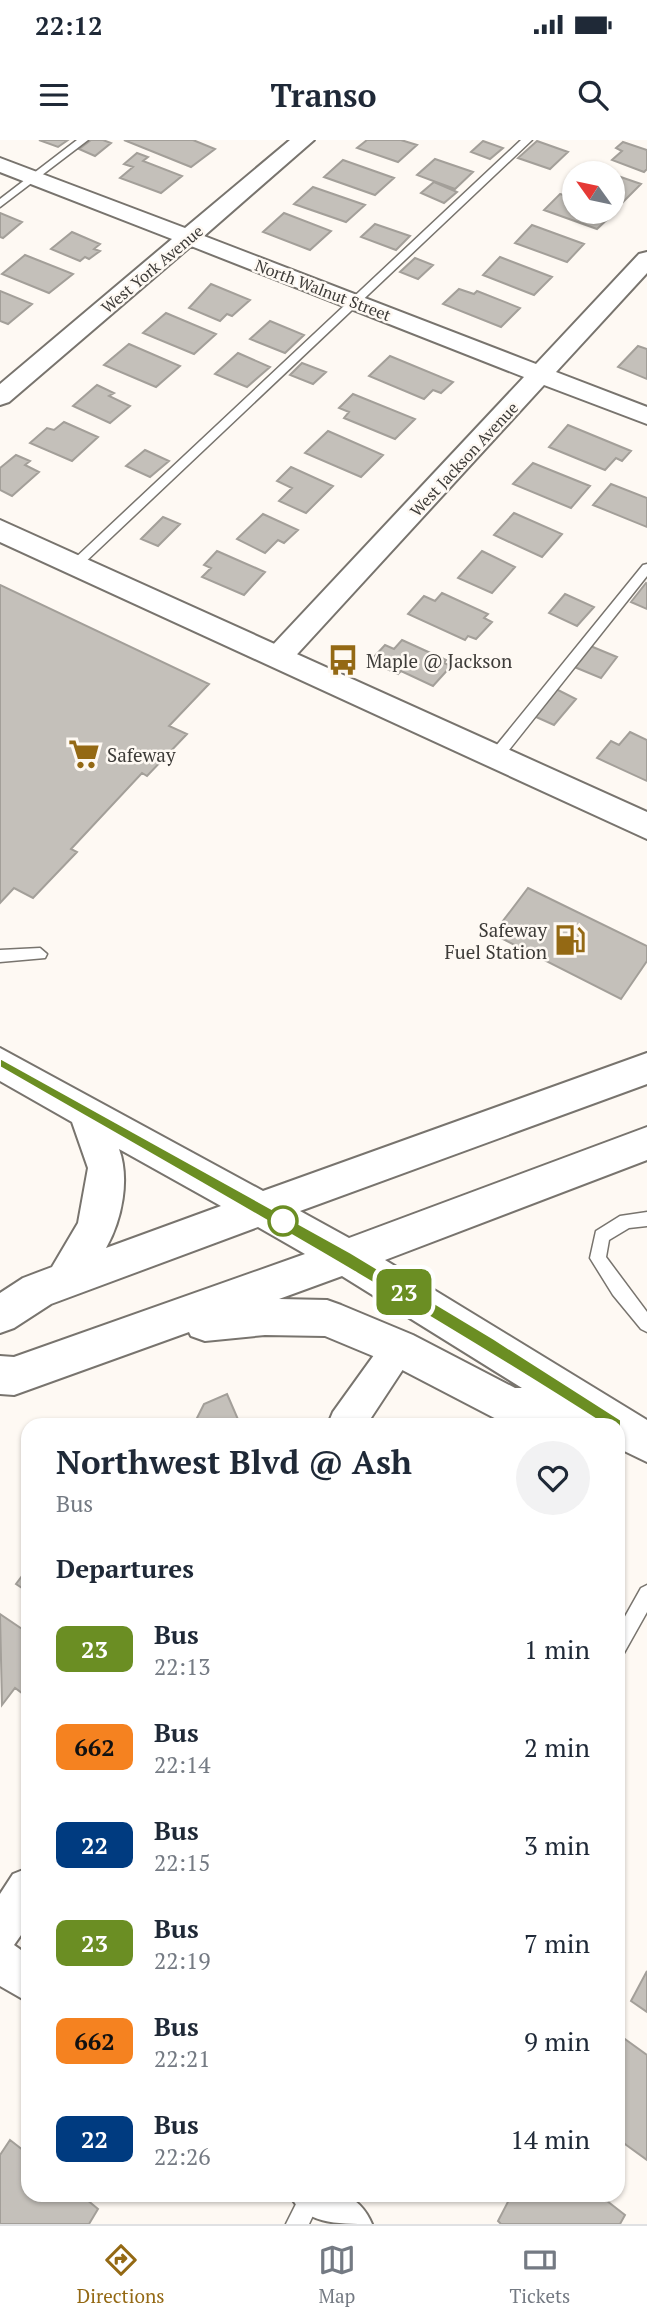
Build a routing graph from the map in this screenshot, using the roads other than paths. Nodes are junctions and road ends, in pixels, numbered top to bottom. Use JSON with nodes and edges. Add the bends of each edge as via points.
{"nodes":[{"id":1,"x":83,"y":140,"type":"edge"},
{"id":2,"x":303,"y":140,"type":"edge"},
{"id":3,"x":527,"y":140,"type":"edge"},
{"id":4,"x":0,"y":164,"type":"edge"},
{"id":5,"x":34,"y":177,"type":"junction"},
{"id":6,"x":0,"y":204,"type":"edge"},
{"id":7,"x":188,"y":237,"type":"junction"},
{"id":8,"x":647,"y":259,"type":"edge"},
{"id":9,"x":353,"y":302,"type":"junction"},
{"id":10,"x":542,"y":375,"type":"junction"},
{"id":11,"x":0,"y":397,"type":"edge"},
{"id":12,"x":647,"y":416,"type":"edge"},
{"id":13,"x":0,"y":530,"type":"edge"},
{"id":14,"x":76,"y":564,"type":"junction"},
{"id":15,"x":647,"y":568,"type":"edge"},
{"id":16,"x":279,"y":656,"type":"junction"},
{"id":17,"x":496,"y":756,"type":"junction"},
{"id":18,"x":647,"y":826,"type":"edge"},
{"id":19,"x":40,"y":954,"type":"dead end"},
{"id":20,"x":0,"y":956,"type":"edge"},
{"id":21,"x":0,"y":1063,"type":"edge"},
{"id":22,"x":647,"y":1068,"type":"edge"},
{"id":23,"x":87,"y":1112,"type":"junction"},
{"id":24,"x":647,"y":1143,"type":"edge"},
{"id":25,"x":260,"y":1208,"type":"junction"},
{"id":26,"x":647,"y":1219,"type":"edge"},
{"id":27,"x":346,"y":1258,"type":"junction"},
{"id":28,"x":66,"y":1279,"type":"junction"},
{"id":29,"x":0,"y":1315,"type":"edge"},
{"id":30,"x":647,"y":1324,"type":"edge"},
{"id":31,"x":148,"y":1328,"type":"junction"},
{"id":32,"x":399,"y":1348,"type":"junction"},
{"id":33,"x":0,"y":1376,"type":"edge"},
{"id":34,"x":350,"y":1418,"type":"edge"},
{"id":35,"x":588,"y":1418,"type":"edge"},
{"id":36,"x":604,"y":1418,"type":"edge"},
{"id":37,"x":625,"y":1430,"type":"edge"},
{"id":38,"x":647,"y":1442,"type":"edge"},
{"id":39,"x":647,"y":1594,"type":"edge"},
{"id":40,"x":625,"y":1634,"type":"edge"},
{"id":41,"x":21,"y":1899,"type":"edge"},
{"id":42,"x":0,"y":1930,"type":"edge"},
{"id":43,"x":0,"y":1960,"type":"edge"},
{"id":44,"x":21,"y":1976,"type":"edge"},
{"id":45,"x":308,"y":2202,"type":"edge"},
{"id":46,"x":349,"y":2224,"type":"edge"}],
"edges":[{"from":1,"to":5,"type":"lane"},
{"from":2,"to":7,"type":"street","name":"West York Avenue"},
{"from":3,"to":9,"type":"lane"},
{"from":4,"to":5,"type":"street","name":"North Walnut Street"},
{"from":5,"to":6,"type":"lane"},
{"from":5,"to":7,"type":"street","name":"North Walnut Street"},
{"from":7,"to":9,"type":"street","name":"North Walnut Street"},
{"from":7,"to":11,"type":"street","name":"West York Avenue"},
{"from":8,"to":10,"type":"street","name":"West Jackson Avenue"},
{"from":9,"to":10,"type":"street","name":"North Walnut Street"},
{"from":9,"to":14,"type":"lane"},
{"from":10,"to":12,"type":"street","name":"North Walnut Street"},
{"from":10,"to":16,"type":"street","name":"West Jackson Avenue"},
{"from":13,"to":14,"type":"main road"},
{"from":14,"to":16,"type":"main road"},
{"from":15,"to":17,"type":"lane"},
{"from":16,"to":17,"type":"main road"},
{"from":17,"to":18,"type":"main road"},
{"from":19,"to":20,"type":"lane"},
{"from":21,"to":23,"type":"main road"},
{"from":22,"to":25,"type":"main road"},
{"from":23,"to":25,"type":"main road"},
{"from":23,"to":28,"type":"main road","via":[[107,1168],[97,1227]]},
{"from":24,"to":27,"type":"main road"},
{"from":25,"to":27,"type":"main road"},
{"from":25,"to":28,"type":"main road"},
{"from":26,"to":30,"type":"lane","via":[[626,1221],[602,1237],[598,1258]]},
{"from":27,"to":31,"type":"main road"},
{"from":27,"to":36,"type":"main road"},
{"from":28,"to":29,"type":"main road"},
{"from":31,"to":32,"type":"main road","via":[[265,1317],[327,1318]]},
{"from":31,"to":33,"type":"main road","via":[[14,1376]]},
{"from":32,"to":34,"type":"street"},
{"from":32,"to":35,"type":"main road","via":[[511,1407]]},
{"from":37,"to":38,"type":"main road"},
{"from":39,"to":40,"type":"lane"},
{"from":41,"to":42,"type":"street"},
{"from":43,"to":44,"type":"street"},
{"from":45,"to":46,"type":"street"}]}
